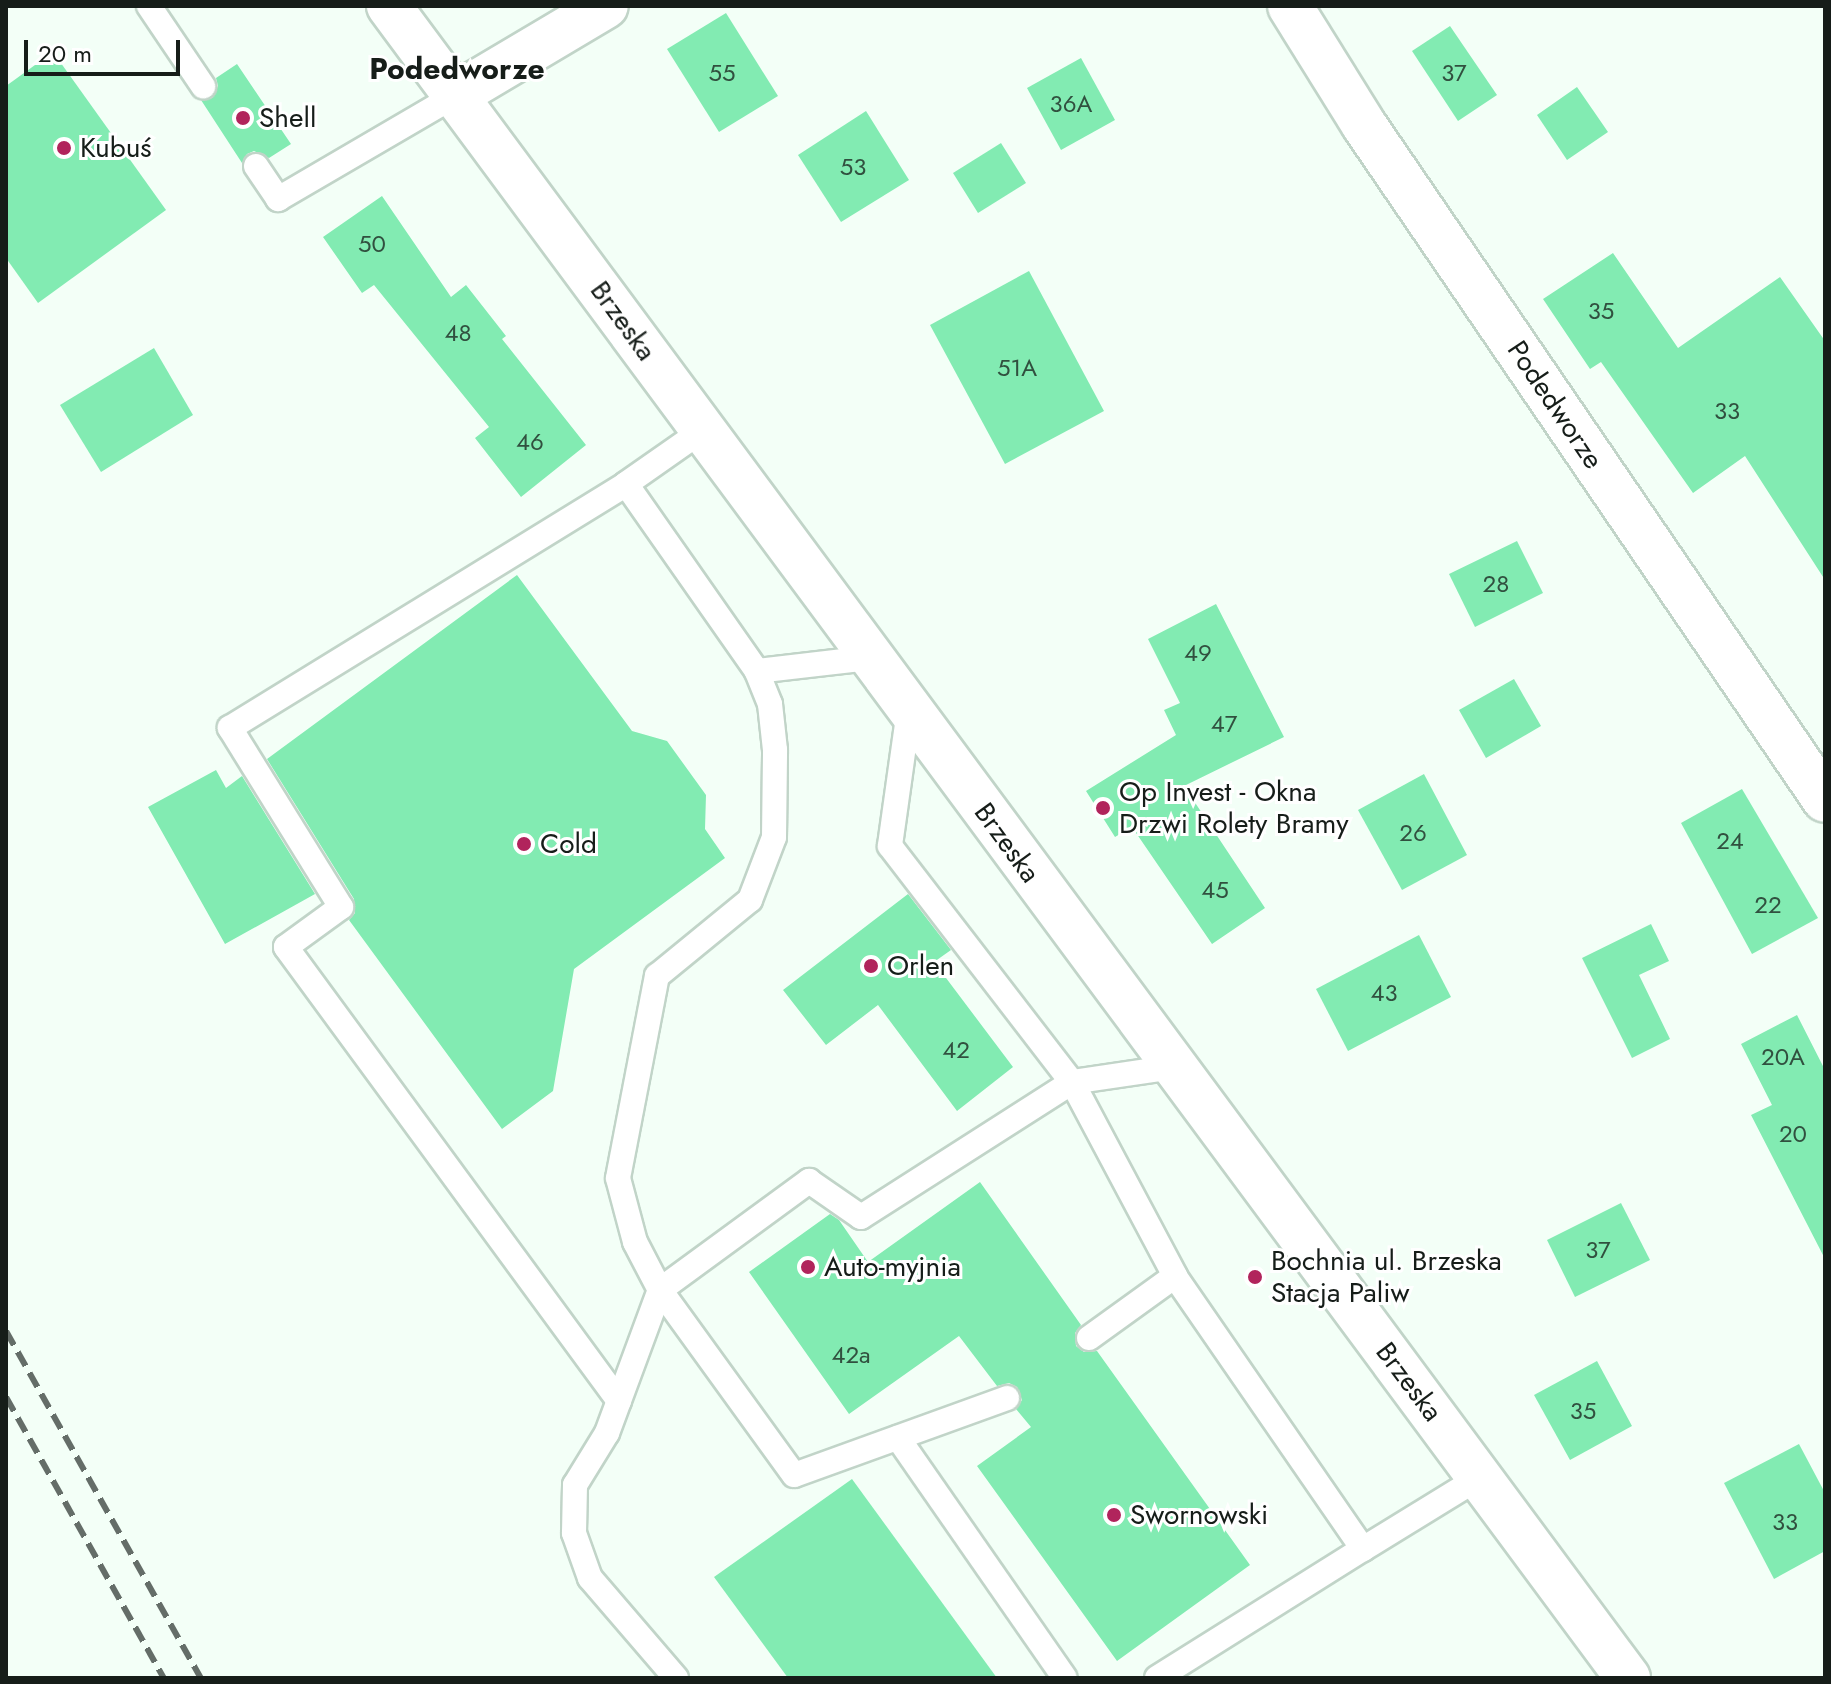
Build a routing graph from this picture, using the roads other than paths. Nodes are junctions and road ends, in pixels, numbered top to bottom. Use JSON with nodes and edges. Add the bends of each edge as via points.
{"nodes":[{"id":1,"x":149,"y":6,"type":"edge"},
{"id":2,"x":389,"y":6,"type":"edge"},
{"id":3,"x":606,"y":6,"type":"edge"},
{"id":4,"x":1290,"y":6,"type":"edge"},
{"id":5,"x":203,"y":86,"type":"dead end"},
{"id":6,"x":456,"y":95,"type":"junction"},
{"id":7,"x":256,"y":166,"type":"dead end"},
{"id":8,"x":703,"y":430,"type":"junction"},
{"id":9,"x":626,"y":484,"type":"junction"},
{"id":10,"x":870,"y":658,"type":"junction"},
{"id":11,"x":757,"y":671,"type":"junction"},
{"id":12,"x":909,"y":710,"type":"junction"},
{"id":13,"x":1825,"y":800,"type":"edge"},
{"id":14,"x":1173,"y":1067,"type":"junction"},
{"id":15,"x":1072,"y":1082,"type":"junction"},
{"id":16,"x":1175,"y":1276,"type":"junction"},
{"id":17,"x":660,"y":1290,"type":"junction"},
{"id":18,"x":1089,"y":1338,"type":"dead end"},
{"id":19,"x":1007,"y":1398,"type":"dead end"},
{"id":20,"x":619,"y":1401,"type":"junction"},
{"id":21,"x":898,"y":1438,"type":"junction"},
{"id":22,"x":1480,"y":1477,"type":"junction"},
{"id":23,"x":1363,"y":1549,"type":"junction"},
{"id":24,"x":676,"y":1678,"type":"edge"},
{"id":25,"x":1065,"y":1678,"type":"edge"},
{"id":26,"x":1157,"y":1678,"type":"edge"},
{"id":27,"x":1628,"y":1678,"type":"edge"}],
"edges":[{"from":1,"to":5,"type":"lane"},
{"from":2,"to":6,"type":"main road","name":"Brzeska"},
{"from":3,"to":6,"type":"main road"},
{"from":4,"to":13,"type":"main road","name":"Podedworze","via":[[1364,125]]},
{"from":6,"to":7,"type":"lane","via":[[278,199]]},
{"from":6,"to":8,"type":"main road","name":"Brzeska"},
{"from":8,"to":9,"type":"lane"},
{"from":8,"to":10,"type":"main road","name":"Brzeska"},
{"from":9,"to":11,"type":"lane"},
{"from":9,"to":20,"type":"lane","via":[[230,728],[341,907],[286,947]]},
{"from":10,"to":11,"type":"lane"},
{"from":10,"to":12,"type":"main road","name":"Brzeska"},
{"from":11,"to":17,"type":"lane","via":[[770,704],[775,750],[774,837],[750,900],[657,976],[618,1178],[635,1242]]},
{"from":12,"to":14,"type":"main road","name":"Brzeska"},
{"from":12,"to":15,"type":"lane","via":[[890,846]]},
{"from":14,"to":15,"type":"lane"},
{"from":14,"to":22,"type":"main road","name":"Brzeska"},
{"from":15,"to":16,"type":"lane"},
{"from":15,"to":17,"type":"lane","via":[[861,1217],[809,1181]]},
{"from":16,"to":18,"type":"lane"},
{"from":16,"to":23,"type":"lane"},
{"from":17,"to":20,"type":"lane"},
{"from":17,"to":21,"type":"lane","via":[[794,1475]]},
{"from":19,"to":21,"type":"lane"},
{"from":20,"to":24,"type":"lane","via":[[607,1433],[575,1485],[574,1533],[590,1578]]},
{"from":21,"to":25,"type":"lane"},
{"from":22,"to":23,"type":"lane"},
{"from":22,"to":27,"type":"main road","name":"Brzeska"},
{"from":23,"to":26,"type":"lane"}]}
